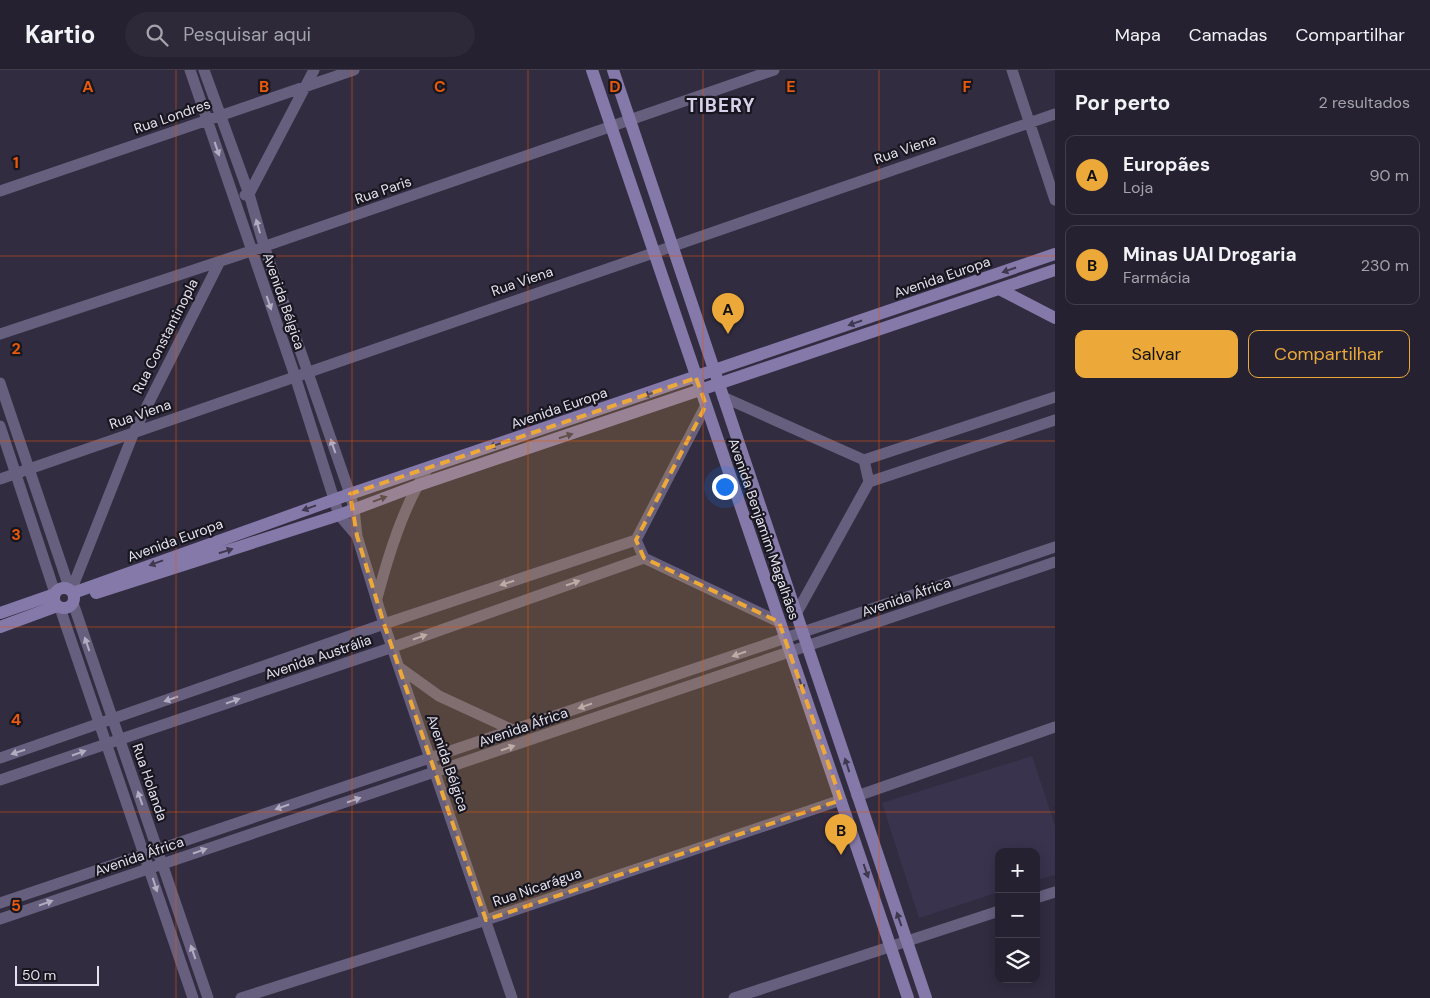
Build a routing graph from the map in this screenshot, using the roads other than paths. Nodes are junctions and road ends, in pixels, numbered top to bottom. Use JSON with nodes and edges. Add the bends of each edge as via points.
{"nodes":[{"id":1,"x":190,"y":70,"type":"edge"},
{"id":2,"x":204,"y":70,"type":"edge"},
{"id":3,"x":314,"y":70,"type":"edge"},
{"id":4,"x":354,"y":70,"type":"edge"},
{"id":5,"x":592,"y":70,"type":"edge"},
{"id":6,"x":613,"y":70,"type":"edge"},
{"id":7,"x":774,"y":70,"type":"edge"},
{"id":8,"x":1012,"y":70,"type":"edge"},
{"id":9,"x":307,"y":86,"type":"junction"},
{"id":10,"x":1055,"y":114,"type":"edge"},
{"id":11,"x":220,"y":116,"type":"junction"},
{"id":12,"x":207,"y":120,"type":"junction"},
{"id":13,"x":630,"y":122,"type":"junction"},
{"id":14,"x":1029,"y":122,"type":"junction"},
{"id":15,"x":612,"y":128,"type":"junction"},
{"id":16,"x":0,"y":191,"type":"edge"},
{"id":17,"x":249,"y":194,"type":"junction"},
{"id":18,"x":234,"y":199,"type":"junction"},
{"id":19,"x":1055,"y":200,"type":"edge"},
{"id":20,"x":264,"y":246,"type":"junction"},
{"id":21,"x":674,"y":246,"type":"junction"},
{"id":22,"x":251,"y":251,"type":"junction"},
{"id":23,"x":656,"y":252,"type":"junction"},
{"id":24,"x":1055,"y":254,"type":"edge"},
{"id":25,"x":220,"y":261,"type":"junction"},
{"id":26,"x":1055,"y":270,"type":"edge"},
{"id":27,"x":999,"y":289,"type":"junction"},
{"id":28,"x":1055,"y":318,"type":"edge"},
{"id":29,"x":0,"y":334,"type":"edge"},
{"id":30,"x":308,"y":371,"type":"junction"},
{"id":31,"x":713,"y":372,"type":"junction"},
{"id":32,"x":295,"y":376,"type":"junction"},
{"id":33,"x":696,"y":378,"type":"junction"},
{"id":34,"x":0,"y":383,"type":"edge"},
{"id":35,"x":701,"y":391,"type":"junction"},
{"id":36,"x":721,"y":391,"type":"junction"},
{"id":37,"x":1055,"y":397,"type":"edge"},
{"id":38,"x":706,"y":405,"type":"junction"},
{"id":39,"x":1055,"y":420,"type":"edge"},
{"id":40,"x":0,"y":426,"type":"edge"},
{"id":41,"x":134,"y":432,"type":"junction"},
{"id":42,"x":864,"y":460,"type":"junction"},
{"id":43,"x":427,"y":469,"type":"junction"},
{"id":44,"x":28,"y":470,"type":"junction"},
{"id":45,"x":748,"y":473,"type":"junction"},
{"id":46,"x":16,"y":474,"type":"junction"},
{"id":47,"x":730,"y":478,"type":"junction"},
{"id":48,"x":0,"y":479,"type":"edge"},
{"id":49,"x":869,"y":482,"type":"junction"},
{"id":50,"x":416,"y":486,"type":"junction"},
{"id":51,"x":350,"y":494,"type":"junction"},
{"id":52,"x":334,"y":499,"type":"junction"},
{"id":53,"x":354,"y":509,"type":"junction"},
{"id":54,"x":339,"y":515,"type":"junction"},
{"id":55,"x":357,"y":536,"type":"junction"},
{"id":56,"x":636,"y":540,"type":"junction"},
{"id":57,"x":1055,"y":547,"type":"edge"},
{"id":58,"x":644,"y":558,"type":"junction"},
{"id":59,"x":1055,"y":562,"type":"edge"},
{"id":60,"x":72,"y":595,"type":"junction"},
{"id":61,"x":377,"y":598,"type":"junction"},
{"id":62,"x":57,"y":600,"type":"junction"},
{"id":63,"x":0,"y":613,"type":"edge"},
{"id":64,"x":796,"y":614,"type":"junction"},
{"id":65,"x":779,"y":622,"type":"junction"},
{"id":66,"x":384,"y":624,"type":"junction"},
{"id":67,"x":0,"y":626,"type":"edge"},
{"id":68,"x":802,"y":631,"type":"junction"},
{"id":69,"x":786,"y":638,"type":"junction"},
{"id":70,"x":808,"y":646,"type":"junction"},
{"id":71,"x":393,"y":647,"type":"junction"},
{"id":72,"x":790,"y":653,"type":"junction"},
{"id":73,"x":400,"y":668,"type":"junction"},
{"id":74,"x":612,"y":697,"type":"junction"},
{"id":75,"x":617,"y":711,"type":"junction"},
{"id":76,"x":113,"y":720,"type":"junction"},
{"id":77,"x":101,"y":724,"type":"junction"},
{"id":78,"x":1055,"y":727,"type":"edge"},
{"id":79,"x":513,"y":730,"type":"junction"},
{"id":80,"x":533,"y":739,"type":"junction"},
{"id":81,"x":120,"y":740,"type":"junction"},
{"id":82,"x":108,"y":744,"type":"junction"},
{"id":83,"x":40,"y":745,"type":"junction"},
{"id":84,"x":430,"y":757,"type":"junction"},
{"id":85,"x":0,"y":758,"type":"edge"},
{"id":86,"x":48,"y":764,"type":"junction"},
{"id":87,"x":434,"y":773,"type":"junction"},
{"id":88,"x":0,"y":780,"type":"edge"},
{"id":89,"x":857,"y":796,"type":"junction"},
{"id":90,"x":841,"y":800,"type":"junction"},
{"id":91,"x":157,"y":849,"type":"junction"},
{"id":92,"x":144,"y":854,"type":"junction"},
{"id":93,"x":163,"y":864,"type":"junction"},
{"id":94,"x":150,"y":868,"type":"junction"},
{"id":95,"x":1055,"y":892,"type":"edge"},
{"id":96,"x":1040,"y":897,"type":"edge"},
{"id":97,"x":0,"y":903,"type":"edge"},
{"id":98,"x":995,"y":912,"type":"edge"},
{"id":99,"x":0,"y":919,"type":"edge"},
{"id":100,"x":486,"y":920,"type":"junction"},
{"id":101,"x":907,"y":942,"type":"junction"},
{"id":102,"x":892,"y":947,"type":"junction"},
{"id":103,"x":193,"y":998,"type":"edge"},
{"id":104,"x":208,"y":998,"type":"edge"},
{"id":105,"x":241,"y":998,"type":"edge"},
{"id":106,"x":512,"y":998,"type":"edge"},
{"id":107,"x":734,"y":998,"type":"edge"},
{"id":108,"x":908,"y":998,"type":"edge"},
{"id":109,"x":926,"y":998,"type":"edge"}],
"edges":[{"from":1,"to":12,"type":"street","name":"Avenida Bélgica"},
{"from":2,"to":11,"type":"street","name":"Avenida Bélgica"},
{"from":3,"to":9,"type":"street"},
{"from":4,"to":9,"type":"street","name":"Rua Londres"},
{"from":5,"to":15,"type":"main road","name":"Avenida Benjamim Magalhães"},
{"from":6,"to":13,"type":"main road","name":"Avenida Benjamim Magalhães"},
{"from":7,"to":13,"type":"street","name":"Rua Paris"},
{"from":8,"to":14,"type":"street"},
{"from":9,"to":11,"type":"street","name":"Rua Londres"},
{"from":9,"to":17,"type":"street"},
{"from":10,"to":14,"type":"street","name":"Rua Viena"},
{"from":11,"to":12,"type":"street","name":"Rua Londres"},
{"from":11,"to":17,"type":"street","name":"Avenida Bélgica"},
{"from":12,"to":16,"type":"street","name":"Rua Londres"},
{"from":12,"to":18,"type":"street","name":"Avenida Bélgica","one_way":true},
{"from":13,"to":15,"type":"street","name":"Rua Paris"},
{"from":13,"to":21,"type":"main road","name":"Avenida Benjamim Magalhães"},
{"from":14,"to":19,"type":"street"},
{"from":14,"to":21,"type":"street","name":"Rua Viena"},
{"from":15,"to":20,"type":"street","name":"Rua Paris"},
{"from":15,"to":23,"type":"main road","name":"Avenida Benjamim Magalhães"},
{"from":17,"to":18,"type":"street"},
{"from":20,"to":17,"type":"street","name":"Avenida Bélgica","one_way":true},
{"from":18,"to":22,"type":"street","name":"Avenida Bélgica"},
{"from":20,"to":22,"type":"street","name":"Rua Paris"},
{"from":20,"to":30,"type":"street","name":"Avenida Bélgica"},
{"from":21,"to":23,"type":"street","name":"Rua Viena"},
{"from":21,"to":31,"type":"main road","name":"Avenida Benjamim Magalhães"},
{"from":22,"to":25,"type":"street","name":"Rua Paris"},
{"from":22,"to":32,"type":"street","name":"Avenida Bélgica","one_way":true},
{"from":23,"to":30,"type":"street","name":"Rua Viena"},
{"from":23,"to":33,"type":"main road","name":"Avenida Benjamim Magalhães"},
{"from":24,"to":31,"type":"main road","name":"Avenida Europa","one_way":true},
{"from":25,"to":29,"type":"street","name":"Rua Paris"},
{"from":25,"to":41,"type":"street","name":"Rua Constantinopla"},
{"from":26,"to":27,"type":"main road","name":"Avenida Europa"},
{"from":27,"to":28,"type":"main road"},
{"from":27,"to":36,"type":"main road","name":"Avenida Europa"},
{"from":30,"to":32,"type":"street","name":"Rua Viena"},
{"from":51,"to":30,"type":"street","name":"Avenida Bélgica","one_way":true},
{"from":31,"to":33,"type":"main road","name":"Avenida Europa"},
{"from":31,"to":36,"type":"main road","name":"Avenida Benjamim Magalhães"},
{"from":32,"to":41,"type":"street","name":"Rua Viena"},
{"from":32,"to":52,"type":"street","name":"Avenida Bélgica"},
{"from":33,"to":35,"type":"main road","name":"Avenida Benjamim Magalhães"},
{"from":33,"to":43,"type":"main road","name":"Avenida Europa","one_way":true},
{"from":34,"to":44,"type":"street","name":"Rua Holanda"},
{"from":35,"to":36,"type":"main road","name":"Avenida Europa"},
{"from":35,"to":38,"type":"main road","name":"Avenida Benjamim Magalhães"},
{"from":50,"to":35,"type":"main road","name":"Avenida Europa","one_way":true},
{"from":36,"to":42,"type":"street"},
{"from":36,"to":45,"type":"main road","name":"Avenida Benjamim Magalhães"},
{"from":37,"to":42,"type":"street"},
{"from":38,"to":47,"type":"main road","name":"Avenida Benjamim Magalhães"},
{"from":38,"to":56,"type":"street"},
{"from":39,"to":49,"type":"street"},
{"from":40,"to":46,"type":"street","name":"Rua Holanda"},
{"from":41,"to":44,"type":"street","name":"Rua Viena"},
{"from":41,"to":60,"type":"street","name":"Rua Constantinopla"},
{"from":42,"to":49,"type":"street"},
{"from":43,"to":50,"type":"street"},
{"from":43,"to":51,"type":"main road","name":"Avenida Europa"},
{"from":44,"to":46,"type":"street","name":"Rua Viena"},
{"from":44,"to":60,"type":"street","name":"Rua Holanda"},
{"from":45,"to":47,"type":"main road"},
{"from":45,"to":64,"type":"main road","name":"Avenida Benjamim Magalhães"},
{"from":46,"to":48,"type":"street","name":"Rua Viena"},
{"from":46,"to":62,"type":"street","name":"Rua Holanda"},
{"from":47,"to":65,"type":"main road","name":"Avenida Benjamim Magalhães"},
{"from":49,"to":64,"type":"street"},
{"from":53,"to":50,"type":"main road","name":"Avenida Europa","one_way":true},
{"from":50,"to":61,"type":"street","via":[[388,556]]},
{"from":51,"to":52,"type":"main road","name":"Avenida Europa"},
{"from":51,"to":53,"type":"street","name":"Avenida Bélgica"},
{"from":52,"to":54,"type":"street","name":"Avenida Bélgica"},
{"from":52,"to":60,"type":"main road","name":"Avenida Europa","one_way":true},
{"from":53,"to":54,"type":"main road","name":"Avenida Europa"},
{"from":53,"to":55,"type":"street","name":"Avenida Bélgica"},
{"from":54,"to":55,"type":"street","name":"Avenida Bélgica"},
{"from":60,"to":54,"type":"main road","name":"Avenida Europa","one_way":true},
{"from":55,"to":61,"type":"street","name":"Avenida Bélgica"},
{"from":56,"to":58,"type":"street"},
{"from":56,"to":66,"type":"street","name":"Avenida Austrália","one_way":true},
{"from":57,"to":68,"type":"street","name":"Avenida África"},
{"from":58,"to":65,"type":"street"},
{"from":71,"to":58,"type":"street","name":"Avenida Austrália","one_way":true},
{"from":59,"to":70,"type":"street","name":"Avenida África"},
{"from":60,"to":62,"type":"main road","via":[[62,588]]},
{"from":60,"to":62,"type":"main road","via":[[69,607]]},
{"from":76,"to":60,"type":"street","name":"Rua Holanda","one_way":true},
{"from":61,"to":66,"type":"street","name":"Avenida Bélgica"},
{"from":62,"to":63,"type":"main road"},
{"from":62,"to":67,"type":"main road"},
{"from":62,"to":77,"type":"street","name":"Rua Holanda"},
{"from":64,"to":68,"type":"main road","name":"Avenida Benjamim Magalhães"},
{"from":65,"to":69,"type":"main road","name":"Avenida Benjamim Magalhães"},
{"from":66,"to":71,"type":"street","name":"Avenida Bélgica"},
{"from":66,"to":76,"type":"street","name":"Avenida Austrália","one_way":true},
{"from":68,"to":69,"type":"street","name":"Avenida África"},
{"from":68,"to":70,"type":"main road","name":"Avenida Benjamim Magalhães"},
{"from":69,"to":72,"type":"main road","name":"Avenida Benjamim Magalhães"},
{"from":69,"to":74,"type":"street","name":"Avenida África","one_way":true},
{"from":70,"to":72,"type":"street","name":"Avenida África"},
{"from":89,"to":70,"type":"main road","name":"Avenida Benjamim Magalhães","one_way":true},
{"from":71,"to":73,"type":"street","name":"Avenida Bélgica"},
{"from":81,"to":71,"type":"street","name":"Avenida Austrália","one_way":true},
{"from":72,"to":75,"type":"street","name":"Avenida África"},
{"from":72,"to":90,"type":"main road","name":"Avenida Benjamim Magalhães","one_way":true},
{"from":73,"to":79,"type":"street","via":[[439,696]]},
{"from":73,"to":84,"type":"street","name":"Avenida Bélgica"},
{"from":74,"to":75,"type":"street"},
{"from":74,"to":79,"type":"street","name":"Avenida África","one_way":true},
{"from":75,"to":80,"type":"street","name":"Avenida África"},
{"from":76,"to":77,"type":"street","name":"Avenida Austrália"},
{"from":76,"to":81,"type":"street","name":"Rua Holanda"},
{"from":77,"to":82,"type":"street","name":"Rua Holanda"},
{"from":77,"to":83,"type":"street","name":"Avenida Austrália"},
{"from":78,"to":89,"type":"street"},
{"from":79,"to":80,"type":"street"},
{"from":79,"to":84,"type":"street","name":"Avenida África"},
{"from":87,"to":80,"type":"street","name":"Avenida África","one_way":true},
{"from":81,"to":82,"type":"street","name":"Avenida Austrália"},
{"from":91,"to":81,"type":"street","name":"Rua Holanda","one_way":true},
{"from":86,"to":82,"type":"street","name":"Avenida Austrália","one_way":true},
{"from":82,"to":92,"type":"street","name":"Rua Holanda"},
{"from":83,"to":85,"type":"street","name":"Avenida Austrália","one_way":true},
{"from":83,"to":86,"type":"street"},
{"from":84,"to":87,"type":"street","name":"Avenida Bélgica"},
{"from":84,"to":91,"type":"street","name":"Avenida África","one_way":true},
{"from":86,"to":88,"type":"street","name":"Avenida Austrália"},
{"from":93,"to":87,"type":"street","name":"Avenida África","one_way":true},
{"from":87,"to":100,"type":"street","name":"Avenida Bélgica"},
{"from":101,"to":89,"type":"main road","name":"Avenida Benjamim Magalhães","one_way":true},
{"from":90,"to":100,"type":"street","name":"Rua Nicarágua"},
{"from":90,"to":102,"type":"main road","name":"Avenida Benjamim Magalhães","one_way":true},
{"from":91,"to":92,"type":"street","name":"Avenida África"},
{"from":91,"to":93,"type":"street","name":"Rua Holanda"},
{"from":92,"to":94,"type":"street","name":"Rua Holanda"},
{"from":92,"to":97,"type":"street","name":"Avenida África"},
{"from":93,"to":94,"type":"street","name":"Avenida África"},
{"from":104,"to":93,"type":"street","name":"Rua Holanda","one_way":true},
{"from":99,"to":94,"type":"street","name":"Avenida África","one_way":true},
{"from":94,"to":103,"type":"street","name":"Rua Holanda","one_way":true},
{"from":95,"to":96,"type":"street"},
{"from":98,"to":101,"type":"street"},
{"from":100,"to":105,"type":"street","name":"Rua Nicarágua"},
{"from":100,"to":106,"type":"street","name":"Avenida Bélgica"},
{"from":101,"to":102,"type":"street"},
{"from":101,"to":109,"type":"main road","name":"Avenida Benjamim Magalhães"},
{"from":102,"to":107,"type":"street"},
{"from":102,"to":108,"type":"main road","name":"Avenida Benjamim Magalhães"}]}
